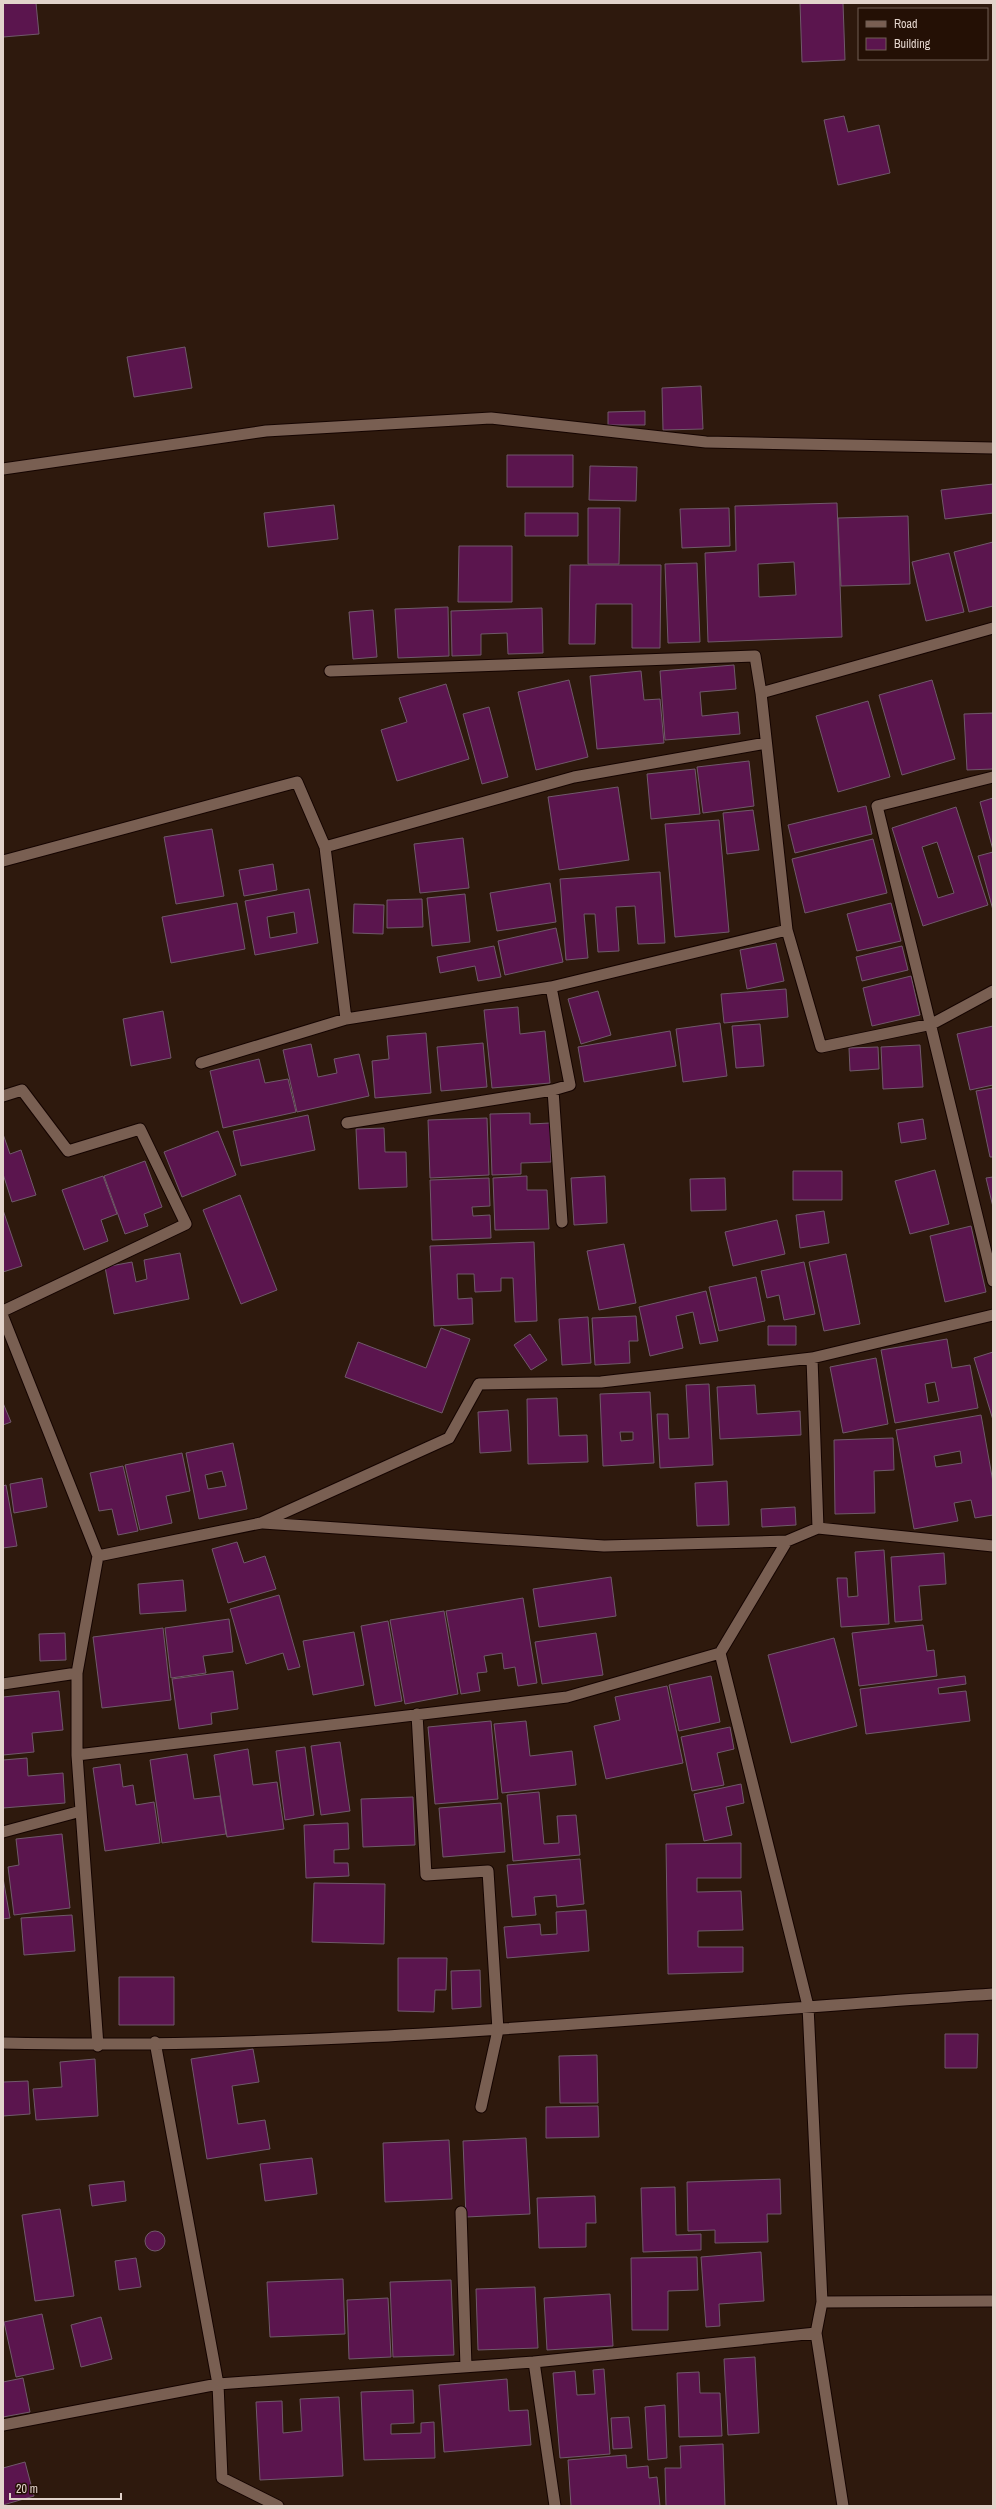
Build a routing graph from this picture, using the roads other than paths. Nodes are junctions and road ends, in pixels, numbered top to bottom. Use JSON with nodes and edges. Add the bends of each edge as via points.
{"nodes":[{"id":1,"x":993,"y":448,"type":"edge"},
{"id":2,"x":3,"y":469,"type":"edge"},
{"id":3,"x":993,"y":628,"type":"edge"},
{"id":4,"x":330,"y":671,"type":"dead end"},
{"id":5,"x":761,"y":693,"type":"junction"},
{"id":6,"x":766,"y":743,"type":"junction"},
{"id":7,"x":993,"y":777,"type":"edge"},
{"id":8,"x":325,"y":847,"type":"junction"},
{"id":9,"x":3,"y":861,"type":"edge"},
{"id":10,"x":787,"y":930,"type":"junction"},
{"id":11,"x":551,"y":987,"type":"junction"},
{"id":12,"x":993,"y":991,"type":"edge"},
{"id":13,"x":346,"y":1019,"type":"junction"},
{"id":14,"x":932,"y":1024,"type":"junction"},
{"id":15,"x":201,"y":1063,"type":"dead end"},
{"id":16,"x":552,"y":1090,"type":"junction"},
{"id":17,"x":3,"y":1096,"type":"edge"},
{"id":18,"x":347,"y":1123,"type":"dead end"},
{"id":19,"x":562,"y":1222,"type":"dead end"},
{"id":20,"x":993,"y":1280,"type":"edge"},
{"id":21,"x":3,"y":1311,"type":"edge"},
{"id":22,"x":993,"y":1315,"type":"edge"},
{"id":23,"x":3,"y":1317,"type":"edge"},
{"id":24,"x":812,"y":1358,"type":"junction"},
{"id":25,"x":261,"y":1523,"type":"junction"},
{"id":26,"x":818,"y":1528,"type":"junction"},
{"id":27,"x":787,"y":1540,"type":"junction"},
{"id":28,"x":993,"y":1546,"type":"edge"},
{"id":29,"x":98,"y":1556,"type":"junction"},
{"id":30,"x":720,"y":1653,"type":"junction"},
{"id":31,"x":77,"y":1673,"type":"junction"},
{"id":32,"x":3,"y":1684,"type":"edge"},
{"id":33,"x":417,"y":1714,"type":"junction"},
{"id":34,"x":77,"y":1755,"type":"junction"},
{"id":35,"x":81,"y":1811,"type":"junction"},
{"id":36,"x":3,"y":1832,"type":"edge"},
{"id":37,"x":993,"y":1994,"type":"edge"},
{"id":38,"x":808,"y":2006,"type":"junction"},
{"id":39,"x":498,"y":2030,"type":"junction"},
{"id":40,"x":155,"y":2042,"type":"junction"},
{"id":41,"x":3,"y":2043,"type":"edge"},
{"id":42,"x":98,"y":2046,"type":"junction"},
{"id":43,"x":481,"y":2107,"type":"dead end"},
{"id":44,"x":461,"y":2212,"type":"dead end"},
{"id":45,"x":993,"y":2301,"type":"edge"},
{"id":46,"x":822,"y":2302,"type":"junction"},
{"id":47,"x":816,"y":2334,"type":"junction"},
{"id":48,"x":534,"y":2362,"type":"junction"},
{"id":49,"x":466,"y":2367,"type":"junction"},
{"id":50,"x":218,"y":2384,"type":"junction"},
{"id":51,"x":3,"y":2426,"type":"edge"},
{"id":52,"x":278,"y":2506,"type":"edge"},
{"id":53,"x":555,"y":2506,"type":"edge"},
{"id":54,"x":843,"y":2506,"type":"edge"}],
"edges":[{"from":1,"to":2,"type":"street","via":[[706,442],[491,418],[266,431]]},
{"from":3,"to":5,"type":"street"},
{"from":4,"to":5,"type":"street","via":[[755,656]]},
{"from":5,"to":6,"type":"street"},
{"from":6,"to":8,"type":"street","via":[[574,777]]},
{"from":6,"to":10,"type":"street"},
{"from":7,"to":14,"type":"street","via":[[877,806]]},
{"from":8,"to":9,"type":"street","via":[[297,782]]},
{"from":8,"to":13,"type":"street"},
{"from":10,"to":11,"type":"street"},
{"from":10,"to":14,"type":"street","via":[[821,1046]]},
{"from":11,"to":13,"type":"street"},
{"from":11,"to":16,"type":"street","via":[[570,1085]]},
{"from":12,"to":14,"type":"street"},
{"from":13,"to":15,"type":"street"},
{"from":14,"to":20,"type":"street"},
{"from":16,"to":18,"type":"street"},
{"from":16,"to":19,"type":"street"},
{"from":17,"to":21,"type":"street","via":[[22,1090],[68,1151],[140,1129],[186,1224]]},
{"from":22,"to":24,"type":"street"},
{"from":23,"to":29,"type":"street"},
{"from":24,"to":25,"type":"street","via":[[601,1382],[479,1384],[449,1438]]},
{"from":24,"to":26,"type":"street"},
{"from":25,"to":27,"type":"street","via":[[604,1546]]},
{"from":25,"to":29,"type":"street"},
{"from":26,"to":27,"type":"street"},
{"from":26,"to":28,"type":"street"},
{"from":27,"to":30,"type":"street"},
{"from":29,"to":31,"type":"street"},
{"from":30,"to":33,"type":"street","via":[[567,1697]]},
{"from":30,"to":38,"type":"street"},
{"from":31,"to":32,"type":"street"},
{"from":31,"to":34,"type":"street"},
{"from":33,"to":34,"type":"street"},
{"from":33,"to":39,"type":"street","via":[[426,1875],[488,1872]]},
{"from":34,"to":35,"type":"street"},
{"from":35,"to":36,"type":"street"},
{"from":35,"to":42,"type":"street"},
{"from":37,"to":38,"type":"street"},
{"from":38,"to":39,"type":"street"},
{"from":38,"to":46,"type":"street"},
{"from":39,"to":40,"type":"street","via":[[205,2043]]},
{"from":39,"to":43,"type":"street"},
{"from":40,"to":42,"type":"street"},
{"from":40,"to":50,"type":"street"},
{"from":41,"to":42,"type":"street"},
{"from":44,"to":49,"type":"street"},
{"from":45,"to":46,"type":"street"},
{"from":46,"to":47,"type":"street"},
{"from":47,"to":48,"type":"street"},
{"from":47,"to":54,"type":"street"},
{"from":48,"to":49,"type":"street"},
{"from":48,"to":53,"type":"street"},
{"from":49,"to":50,"type":"street"},
{"from":50,"to":51,"type":"street"},
{"from":50,"to":52,"type":"street","via":[[222,2478]]}]}
